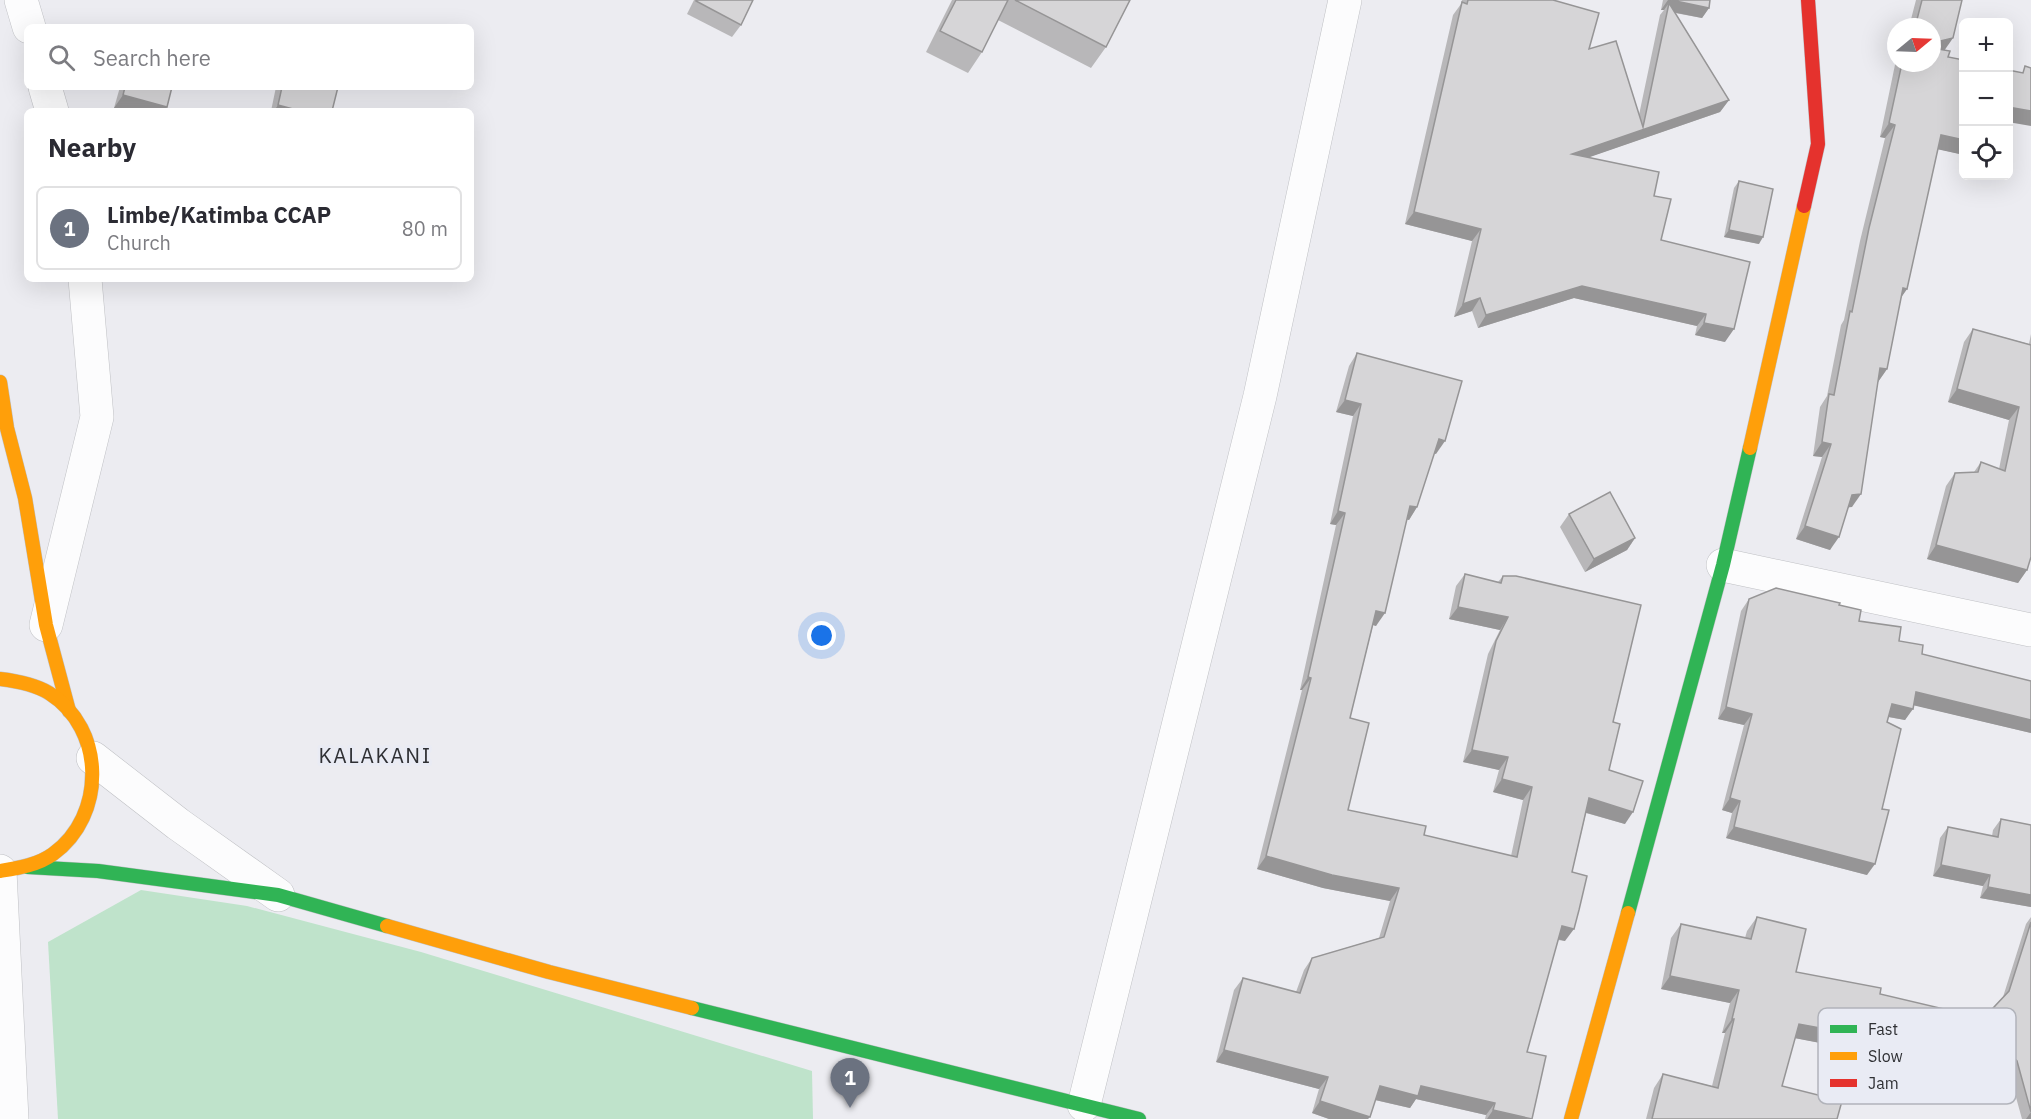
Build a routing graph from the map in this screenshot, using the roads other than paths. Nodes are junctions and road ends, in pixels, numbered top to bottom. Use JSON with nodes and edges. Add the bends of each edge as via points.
{"nodes":[{"id":1,"x":21,"y":0,"type":"edge"},
{"id":2,"x":1345,"y":0,"type":"edge"},
{"id":3,"x":1808,"y":0,"type":"edge"},
{"id":4,"x":28,"y":24,"type":"edge"},
{"id":5,"x":46,"y":90,"type":"edge"},
{"id":6,"x":51,"y":108,"type":"edge"},
{"id":7,"x":85,"y":282,"type":"edge"},
{"id":8,"x":0,"y":382,"type":"edge"},
{"id":9,"x":8,"y":428,"type":"junction"},
{"id":10,"x":2,"y":459,"type":"dead end"},
{"id":11,"x":1723,"y":565,"type":"junction"},
{"id":12,"x":46,"y":625,"type":"junction"},
{"id":13,"x":2031,"y":630,"type":"edge"},
{"id":14,"x":0,"y":679,"type":"edge"},
{"id":15,"x":69,"y":711,"type":"junction"},
{"id":16,"x":93,"y":758,"type":"junction"},
{"id":17,"x":9,"y":870,"type":"edge"},
{"id":18,"x":278,"y":895,"type":"junction"},
{"id":19,"x":1084,"y":1105,"type":"junction"},
{"id":20,"x":12,"y":1119,"type":"edge"},
{"id":21,"x":1139,"y":1119,"type":"edge"},
{"id":22,"x":1571,"y":1119,"type":"edge"}],
"edges":[{"from":1,"to":4,"type":"street"},
{"from":2,"to":19,"type":"street","via":[[1260,396]]},
{"from":3,"to":11,"type":"street","via":[[1818,144]]},
{"from":5,"to":6,"type":"street"},
{"from":7,"to":12,"type":"street","via":[[97,417]]},
{"from":8,"to":9,"type":"street"},
{"from":9,"to":10,"type":"street"},
{"from":9,"to":12,"type":"street","via":[[25,498]]},
{"from":11,"to":13,"type":"street"},
{"from":11,"to":22,"type":"street"},
{"from":12,"to":15,"type":"street"},
{"from":14,"to":15,"type":"street","via":[[22,681],[50,694]]},
{"from":15,"to":16,"type":"street","via":[[85,733]]},
{"from":16,"to":17,"type":"street","via":[[94,786],[87,813],[72,836],[52,855]]},
{"from":16,"to":18,"type":"street"},
{"from":17,"to":18,"type":"street","via":[[98,871]]},
{"from":17,"to":20,"type":"street"},
{"from":18,"to":19,"type":"street","via":[[549,972]]},
{"from":19,"to":21,"type":"street"}]}
